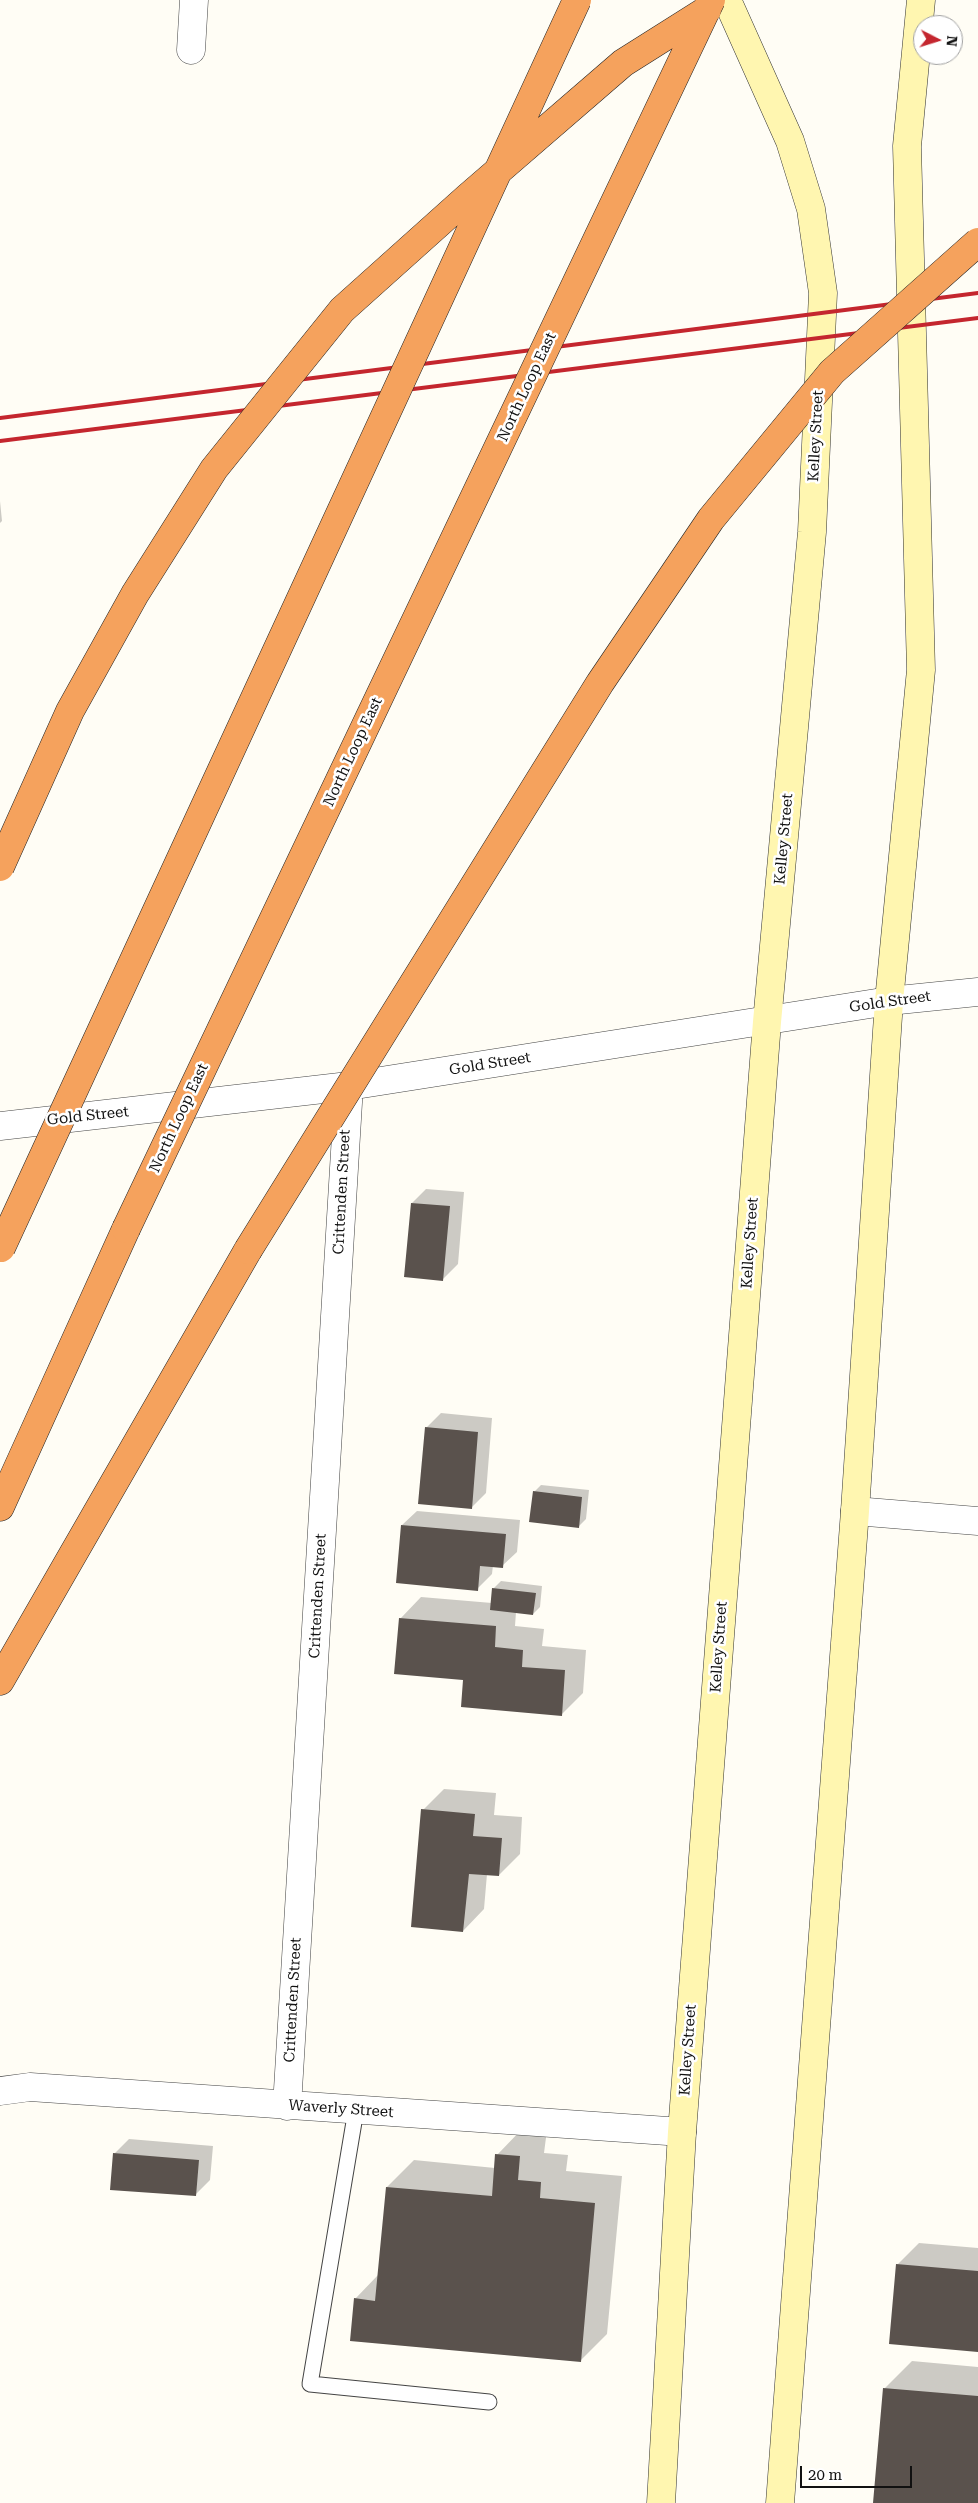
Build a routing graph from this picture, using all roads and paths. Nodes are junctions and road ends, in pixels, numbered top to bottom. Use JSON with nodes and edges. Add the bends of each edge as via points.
{"nodes":[{"id":1,"x":194,"y":0,"type":"edge"},
{"id":2,"x":577,"y":0,"type":"edge"},
{"id":3,"x":711,"y":0,"type":"edge"},
{"id":4,"x":723,"y":0,"type":"edge"},
{"id":5,"x":727,"y":0,"type":"edge"},
{"id":6,"x":921,"y":0,"type":"edge"},
{"id":7,"x":191,"y":50,"type":"dead end"},
{"id":8,"x":978,"y":242,"type":"edge"},
{"id":9,"x":0,"y":867,"type":"edge"},
{"id":10,"x":978,"y":992,"type":"edge"},
{"id":11,"x":889,"y":1001,"type":"junction"},
{"id":12,"x":767,"y":1022,"type":"junction"},
{"id":13,"x":348,"y":1086,"type":"junction"},
{"id":14,"x":0,"y":1126,"type":"edge"},
{"id":15,"x":0,"y":1248,"type":"edge"},
{"id":16,"x":0,"y":1508,"type":"edge"},
{"id":17,"x":855,"y":1511,"type":"junction"},
{"id":18,"x":978,"y":1521,"type":"edge"},
{"id":19,"x":0,"y":1681,"type":"edge"},
{"id":20,"x":0,"y":2091,"type":"edge"},
{"id":21,"x":287,"y":2106,"type":"junction"},
{"id":22,"x":356,"y":2110,"type":"junction"},
{"id":23,"x":682,"y":2132,"type":"junction"},
{"id":24,"x":489,"y":2402,"type":"dead end"},
{"id":25,"x":661,"y":2503,"type":"edge"},
{"id":26,"x":780,"y":2503,"type":"edge"}],
"edges":[{"from":1,"to":7,"type":"street"},
{"from":2,"to":15,"type":"highway","bridge":true},
{"from":3,"to":16,"type":"highway","name":"North Loop East","bridge":true,"via":[[126,1229]]},
{"from":4,"to":9,"type":"highway","bridge":true,"via":[[623,63],[342,310],[214,469],[135,594],[70,710]]},
{"from":5,"to":12,"type":"main road","name":"Kelley Street","via":[[790,141],[811,208],[823,293],[812,532]]},
{"from":6,"to":11,"type":"main road","via":[[907,146],[921,670]]},
{"from":8,"to":19,"type":"highway","bridge":true,"via":[[832,372],[711,519],[600,682],[248,1250]]},
{"from":10,"to":11,"type":"street","name":"Gold Street"},
{"from":11,"to":12,"type":"street","name":"Gold Street"},
{"from":11,"to":17,"type":"main road"},
{"from":12,"to":13,"type":"street","name":"Gold Street"},
{"from":12,"to":23,"type":"main road","name":"Kelley Street"},
{"from":13,"to":14,"type":"street","name":"Gold Street"},
{"from":13,"to":21,"type":"street","name":"Crittenden Street"},
{"from":17,"to":18,"type":"street"},
{"from":17,"to":26,"type":"main road"},
{"from":20,"to":21,"type":"street","name":"Waverly Street","via":[[30,2086]]},
{"from":21,"to":22,"type":"street","name":"Waverly Street"},
{"from":22,"to":23,"type":"street","name":"Waverly Street"},
{"from":22,"to":24,"type":"lane","via":[[310,2384]]},
{"from":23,"to":25,"type":"main road","name":"Kelley Street"}]}
